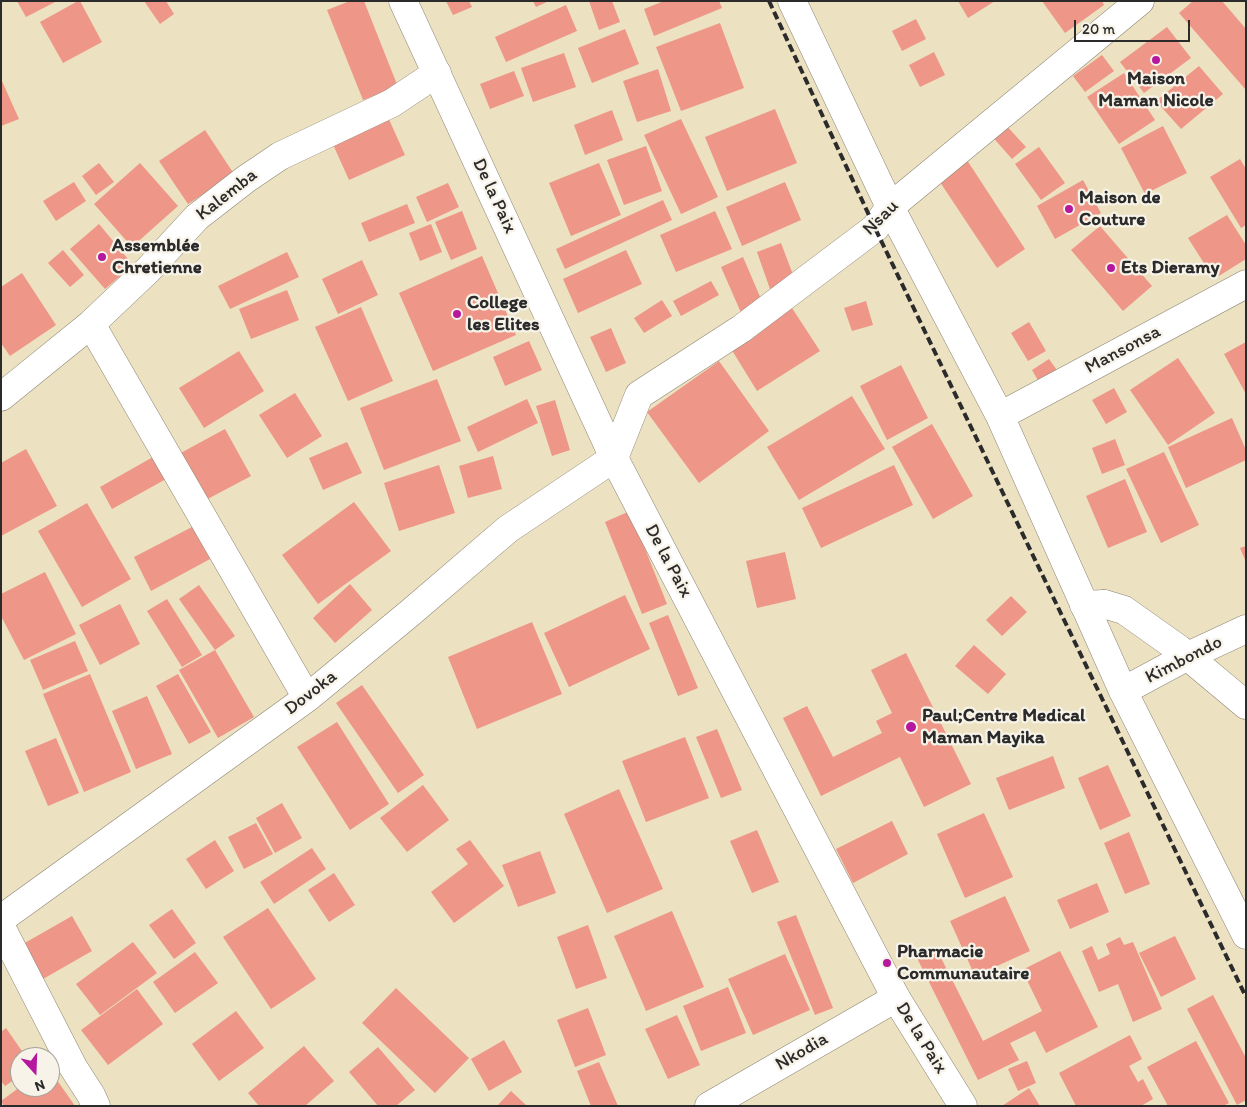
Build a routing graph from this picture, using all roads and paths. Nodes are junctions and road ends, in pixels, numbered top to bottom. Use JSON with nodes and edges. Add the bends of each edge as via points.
{"nodes":[{"id":1,"x":404,"y":1,"type":"edge"},
{"id":2,"x":792,"y":1,"type":"edge"},
{"id":3,"x":1140,"y":1,"type":"edge"},
{"id":4,"x":438,"y":73,"type":"junction"},
{"id":5,"x":890,"y":207,"type":"junction"},
{"id":6,"x":1246,"y":284,"type":"edge"},
{"id":7,"x":91,"y":324,"type":"junction"},
{"id":8,"x":1,"y":398,"type":"edge"},
{"id":9,"x":1000,"y":416,"type":"junction"},
{"id":10,"x":614,"y":458,"type":"junction"},
{"id":11,"x":1094,"y":605,"type":"junction"},
{"id":12,"x":1246,"y":629,"type":"edge"},
{"id":13,"x":1188,"y":656,"type":"junction"},
{"id":14,"x":1122,"y":691,"type":"junction"},
{"id":15,"x":307,"y":698,"type":"junction"},
{"id":16,"x":1246,"y":705,"type":"edge"},
{"id":17,"x":1,"y":918,"type":"edge"},
{"id":18,"x":1,"y":927,"type":"edge"},
{"id":19,"x":1246,"y":935,"type":"edge"},
{"id":20,"x":896,"y":998,"type":"junction"},
{"id":21,"x":96,"y":1106,"type":"edge"},
{"id":22,"x":709,"y":1106,"type":"edge"},
{"id":23,"x":963,"y":1106,"type":"edge"}],
"edges":[{"from":1,"to":4,"type":"street","name":"De la Paix"},
{"from":2,"to":5,"type":"street"},
{"from":3,"to":5,"type":"street","name":"Nsau"},
{"from":4,"to":7,"type":"street","name":"Kalemba","via":[[392,103],[280,156],[246,179],[197,217]]},
{"from":4,"to":10,"type":"street","name":"De la Paix"},
{"from":5,"to":9,"type":"street"},
{"from":5,"to":10,"type":"street","name":"Nsau","via":[[875,228],[741,330],[639,395]]},
{"from":6,"to":9,"type":"street","name":"Mansonsa"},
{"from":7,"to":8,"type":"street","name":"Kalemba"},
{"from":7,"to":15,"type":"street"},
{"from":9,"to":11,"type":"street"},
{"from":10,"to":15,"type":"street","name":"Dovoka","via":[[508,529]]},
{"from":10,"to":20,"type":"street","name":"De la Paix"},
{"from":11,"to":13,"type":"street","via":[[1124,610]]},
{"from":11,"to":14,"type":"street"},
{"from":12,"to":13,"type":"street","name":"Kimbondo"},
{"from":13,"to":14,"type":"street","name":"Kimbondo"},
{"from":13,"to":16,"type":"street"},
{"from":14,"to":19,"type":"street"},
{"from":15,"to":17,"type":"street","name":"Dovoka"},
{"from":18,"to":21,"type":"street"},
{"from":20,"to":22,"type":"street","name":"Nkodia"},
{"from":20,"to":23,"type":"street","name":"De la Paix"}]}
